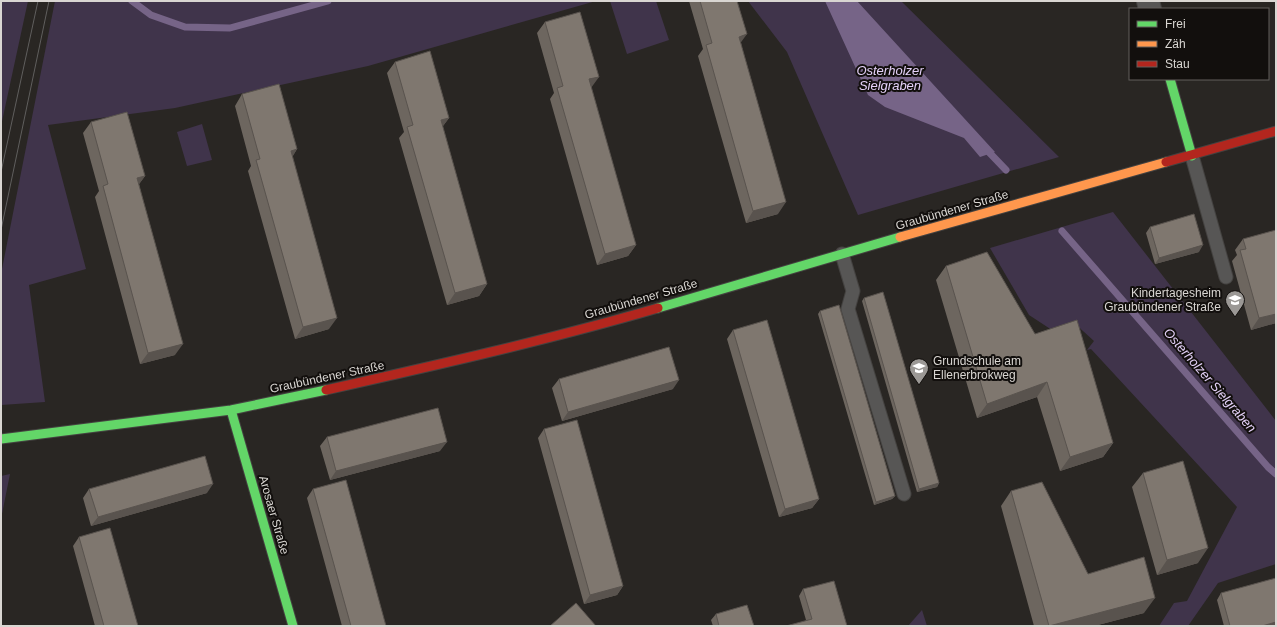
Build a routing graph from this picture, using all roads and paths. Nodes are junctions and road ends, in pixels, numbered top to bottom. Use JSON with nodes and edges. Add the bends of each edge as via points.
{"nodes":[{"id":1,"x":1170,"y":80,"type":"edge"},
{"id":2,"x":1276,"y":131,"type":"edge"},
{"id":3,"x":1192,"y":156,"type":"junction"},
{"id":4,"x":842,"y":254,"type":"junction"},
{"id":5,"x":1226,"y":276,"type":"dead end"},
{"id":6,"x":231,"y":410,"type":"junction"},
{"id":7,"x":1,"y":439,"type":"edge"},
{"id":8,"x":904,"y":494,"type":"dead end"},
{"id":9,"x":292,"y":626,"type":"edge"}],
"edges":[{"from":1,"to":3,"type":"street"},
{"from":2,"to":3,"type":"street","name":"Graubündener Straße"},
{"from":3,"to":4,"type":"street","name":"Graubündener Straße"},
{"from":3,"to":5,"type":"lane"},
{"from":4,"to":6,"type":"street","name":"Graubündener Straße","via":[[581,329],[302,396]]},
{"from":4,"to":8,"type":"lane","via":[[853,291],[848,309]]},
{"from":6,"to":7,"type":"street","name":"Graubündener Straße"},
{"from":6,"to":9,"type":"street","name":"Arosaer Straße","via":[[293,622]]}]}
